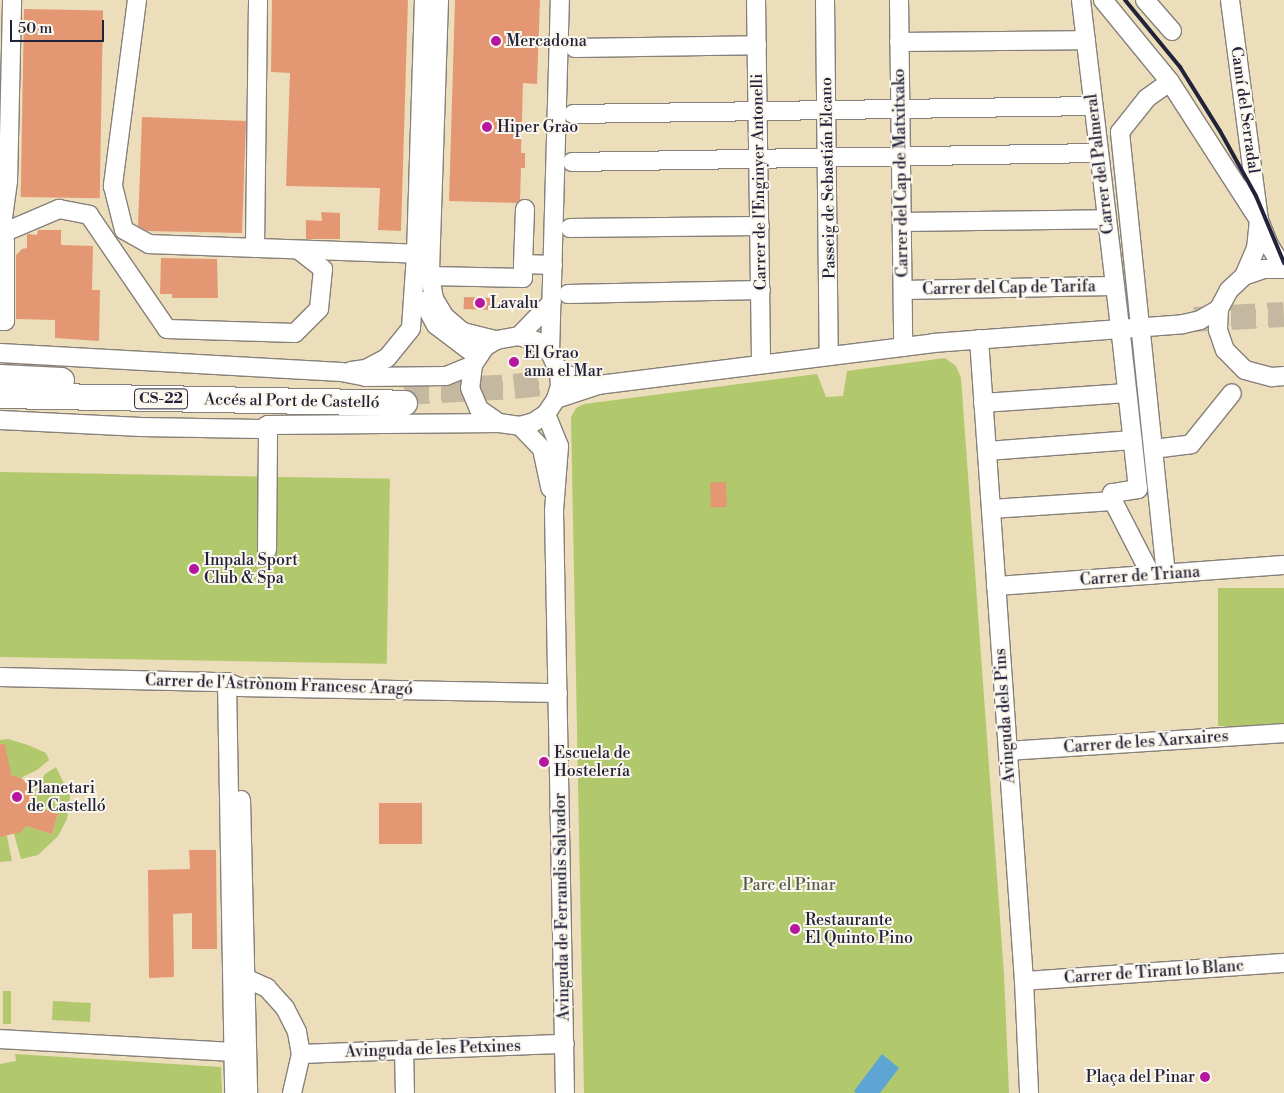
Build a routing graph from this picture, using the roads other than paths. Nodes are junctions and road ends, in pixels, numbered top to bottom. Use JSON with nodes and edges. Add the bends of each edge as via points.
{"nodes":[{"id":1,"x":12,"y":0,"type":"edge"},
{"id":2,"x":137,"y":0,"type":"edge"},
{"id":3,"x":258,"y":0,"type":"edge"},
{"id":4,"x":424,"y":0,"type":"edge"},
{"id":5,"x":439,"y":0,"type":"edge"},
{"id":6,"x":560,"y":0,"type":"edge"},
{"id":7,"x":756,"y":0,"type":"edge"},
{"id":8,"x":825,"y":0,"type":"edge"},
{"id":9,"x":899,"y":0,"type":"edge"},
{"id":10,"x":1081,"y":0,"type":"edge"},
{"id":11,"x":1103,"y":0,"type":"edge"},
{"id":12,"x":1145,"y":0,"type":"edge"},
{"id":13,"x":1230,"y":0,"type":"edge"},
{"id":14,"x":1172,"y":31,"type":"dead end"},
{"id":15,"x":1086,"y":40,"type":"junction"},
{"id":16,"x":900,"y":42,"type":"junction"},
{"id":17,"x":757,"y":46,"type":"junction"},
{"id":18,"x":575,"y":48,"type":"dead end"},
{"id":19,"x":1170,"y":82,"type":"junction"},
{"id":20,"x":1094,"y":106,"type":"junction"},
{"id":21,"x":900,"y":109,"type":"junction"},
{"id":22,"x":827,"y":110,"type":"junction"},
{"id":23,"x":758,"y":111,"type":"junction"},
{"id":24,"x":573,"y":114,"type":"dead end"},
{"id":25,"x":1099,"y":153,"type":"junction"},
{"id":26,"x":901,"y":156,"type":"junction"},
{"id":27,"x":827,"y":157,"type":"junction"},
{"id":28,"x":759,"y":159,"type":"junction"},
{"id":29,"x":572,"y":162,"type":"dead end"},
{"id":30,"x":1125,"y":184,"type":"junction"},
{"id":31,"x":1103,"y":185,"type":"junction"},
{"id":32,"x":4,"y":186,"type":"edge"},
{"id":33,"x":525,"y":209,"type":"dead end"},
{"id":34,"x":1107,"y":219,"type":"junction"},
{"id":35,"x":1259,"y":220,"type":"junction"},
{"id":36,"x":902,"y":222,"type":"junction"},
{"id":37,"x":760,"y":226,"type":"junction"},
{"id":38,"x":570,"y":228,"type":"dead end"},
{"id":39,"x":2,"y":235,"type":"edge"},
{"id":40,"x":255,"y":248,"type":"junction"},
{"id":41,"x":299,"y":250,"type":"junction"},
{"id":42,"x":1132,"y":250,"type":"junction"},
{"id":43,"x":1111,"y":252,"type":"junction"},
{"id":44,"x":416,"y":256,"type":"junction"},
{"id":45,"x":523,"y":264,"type":"junction"},
{"id":46,"x":553,"y":265,"type":"junction"},
{"id":47,"x":1284,"y":269,"type":"edge"},
{"id":48,"x":430,"y":276,"type":"junction"},
{"id":49,"x":1244,"y":276,"type":"junction"},
{"id":50,"x":1115,"y":286,"type":"junction"},
{"id":51,"x":760,"y":290,"type":"junction"},
{"id":52,"x":903,"y":290,"type":"junction"},
{"id":53,"x":568,"y":294,"type":"dead end"},
{"id":54,"x":552,"y":302,"type":"junction"},
{"id":55,"x":1219,"y":309,"type":"junction"},
{"id":56,"x":0,"y":321,"type":"edge"},
{"id":57,"x":1141,"y":330,"type":"junction"},
{"id":58,"x":1120,"y":331,"type":"junction"},
{"id":59,"x":519,"y":336,"type":"junction"},
{"id":60,"x":979,"y":339,"type":"junction"},
{"id":61,"x":496,"y":340,"type":"junction"},
{"id":62,"x":903,"y":346,"type":"junction"},
{"id":63,"x":1225,"y":350,"type":"junction"},
{"id":64,"x":0,"y":353,"type":"edge"},
{"id":65,"x":550,"y":353,"type":"junction"},
{"id":66,"x":830,"y":356,"type":"junction"},
{"id":67,"x":475,"y":361,"type":"junction"},
{"id":68,"x":762,"y":364,"type":"junction"},
{"id":69,"x":341,"y":372,"type":"junction"},
{"id":70,"x":559,"y":372,"type":"junction"},
{"id":71,"x":1280,"y":381,"type":"edge"},
{"id":72,"x":598,"y":385,"type":"junction"},
{"id":73,"x":3,"y":386,"type":"edge"},
{"id":74,"x":1127,"y":393,"type":"junction"},
{"id":75,"x":1232,"y":393,"type":"dead end"},
{"id":76,"x":404,"y":398,"type":"tunnel mouth"},
{"id":77,"x":556,"y":399,"type":"junction"},
{"id":78,"x":983,"y":403,"type":"junction"},
{"id":79,"x":479,"y":409,"type":"junction"},
{"id":80,"x":546,"y":414,"type":"junction"},
{"id":81,"x":1150,"y":416,"type":"junction"},
{"id":82,"x":1130,"y":417,"type":"junction"},
{"id":83,"x":0,"y":420,"type":"edge"},
{"id":84,"x":456,"y":423,"type":"junction"},
{"id":85,"x":499,"y":423,"type":"junction"},
{"id":86,"x":268,"y":425,"type":"junction"},
{"id":87,"x":520,"y":426,"type":"junction"},
{"id":88,"x":1133,"y":440,"type":"junction"},
{"id":89,"x":1153,"y":449,"type":"junction"},
{"id":90,"x":987,"y":451,"type":"junction"},
{"id":91,"x":1113,"y":500,"type":"junction"},
{"id":92,"x":991,"y":509,"type":"junction"},
{"id":93,"x":554,"y":511,"type":"junction"},
{"id":94,"x":267,"y":550,"type":"dead end"},
{"id":95,"x":1284,"y":565,"type":"edge"},
{"id":96,"x":1158,"y":574,"type":"junction"},
{"id":97,"x":996,"y":586,"type":"junction"},
{"id":98,"x":0,"y":677,"type":"edge"},
{"id":99,"x":233,"y":684,"type":"junction"},
{"id":100,"x":558,"y":693,"type":"junction"},
{"id":101,"x":1284,"y":733,"type":"edge"},
{"id":102,"x":1008,"y":750,"type":"junction"},
{"id":103,"x":1284,"y":963,"type":"edge"},
{"id":104,"x":239,"y":977,"type":"junction"},
{"id":105,"x":1024,"y":981,"type":"junction"},
{"id":106,"x":0,"y":1039,"type":"edge"},
{"id":107,"x":565,"y":1044,"type":"junction"},
{"id":108,"x":404,"y":1050,"type":"junction"},
{"id":109,"x":234,"y":1052,"type":"junction"},
{"id":110,"x":301,"y":1054,"type":"junction"},
{"id":111,"x":234,"y":1093,"type":"edge"},
{"id":112,"x":248,"y":1093,"type":"edge"},
{"id":113,"x":292,"y":1093,"type":"edge"},
{"id":114,"x":405,"y":1093,"type":"edge"},
{"id":115,"x":566,"y":1093,"type":"edge"},
{"id":116,"x":1029,"y":1093,"type":"edge"}],
"edges":[{"from":1,"to":32,"type":"street"},
{"from":2,"to":40,"type":"street","via":[[113,186],[124,230],[149,244]]},
{"from":3,"to":40,"type":"street"},
{"from":4,"to":44,"type":"street"},
{"from":5,"to":48,"type":"street"},
{"from":6,"to":46,"type":"street"},
{"from":7,"to":17,"type":"street","name":"Carrer de l'Enginyer Antonelli"},
{"from":8,"to":22,"type":"street","name":"Passeig de Sebastián Elcano"},
{"from":9,"to":16,"type":"street","name":"Carrer del Cap de Matxitxako"},
{"from":10,"to":15,"type":"street","name":"Carrer del Palmeral"},
{"from":11,"to":19,"type":"street"},
{"from":12,"to":14,"type":"street"},
{"from":13,"to":35,"type":"street","name":"Camí del Serradal"},
{"from":15,"to":16,"type":"street"},
{"from":15,"to":20,"type":"street","name":"Carrer del Palmeral"},
{"from":16,"to":21,"type":"street","name":"Carrer del Cap de Matxitxako"},
{"from":17,"to":18,"type":"street"},
{"from":17,"to":23,"type":"street","name":"Carrer de l'Enginyer Antonelli"},
{"from":19,"to":30,"type":"street","name":"Carrer del Palmeral","via":[[1147,98],[1120,132]]},
{"from":19,"to":35,"type":"street"},
{"from":20,"to":21,"type":"street"},
{"from":20,"to":25,"type":"street","name":"Carrer del Palmeral"},
{"from":21,"to":22,"type":"street"},
{"from":21,"to":26,"type":"street","name":"Carrer del Cap de Matxitxako"},
{"from":22,"to":23,"type":"street"},
{"from":22,"to":27,"type":"street","name":"Passeig de Sebastián Elcano"},
{"from":23,"to":24,"type":"street"},
{"from":23,"to":28,"type":"street","name":"Carrer de l'Enginyer Antonelli"},
{"from":25,"to":26,"type":"street"},
{"from":25,"to":31,"type":"street","name":"Carrer del Palmeral"},
{"from":26,"to":27,"type":"street"},
{"from":26,"to":36,"type":"street","name":"Carrer del Cap de Matxitxako"},
{"from":27,"to":28,"type":"street"},
{"from":27,"to":66,"type":"street","name":"Passeig de Sebastián Elcano"},
{"from":28,"to":29,"type":"street"},
{"from":28,"to":37,"type":"street","name":"Carrer de l'Enginyer Antonelli"},
{"from":30,"to":31,"type":"street"},
{"from":30,"to":42,"type":"street","name":"Carrer del Palmeral"},
{"from":31,"to":34,"type":"street","name":"Carrer del Palmeral"},
{"from":32,"to":39,"type":"street"},
{"from":33,"to":45,"type":"street"},
{"from":34,"to":36,"type":"street"},
{"from":34,"to":43,"type":"street","name":"Carrer del Palmeral"},
{"from":35,"to":47,"type":"street","name":"Camí del Serradal"},
{"from":35,"to":49,"type":"street","name":"Camí del Serradal","via":[[1256,248]]},
{"from":36,"to":52,"type":"street","name":"Carrer del Cap de Matxitxako"},
{"from":37,"to":38,"type":"street"},
{"from":37,"to":51,"type":"street","name":"Carrer de l'Enginyer Antonelli"},
{"from":39,"to":41,"type":"street","via":[[59,209],[89,215],[167,329],[295,332],[319,309],[324,269]]},
{"from":39,"to":56,"type":"street","via":[[5,321]]},
{"from":40,"to":41,"type":"street"},
{"from":41,"to":44,"type":"street"},
{"from":42,"to":43,"type":"street"},
{"from":42,"to":57,"type":"street","name":"Carrer del Palmeral"},
{"from":43,"to":50,"type":"street","name":"Carrer del Palmeral"},
{"from":44,"to":67,"type":"street","via":[[423,303],[436,324]]},
{"from":44,"to":69,"type":"street","via":[[411,328],[387,358],[366,369]]},
{"from":45,"to":46,"type":"street"},
{"from":45,"to":48,"type":"street","via":[[523,278]]},
{"from":46,"to":54,"type":"street"},
{"from":47,"to":49,"type":"street","via":[[1264,269]]},
{"from":48,"to":61,"type":"street","via":[[434,299],[446,317],[463,332]]},
{"from":49,"to":55,"type":"street","via":[[1229,290]]},
{"from":50,"to":52,"type":"street","name":"Carrer del Cap de Tarifa"},
{"from":50,"to":58,"type":"street","name":"Carrer del Palmeral"},
{"from":51,"to":53,"type":"street"},
{"from":51,"to":68,"type":"street","name":"Carrer de l'Enginyer Antonelli"},
{"from":52,"to":62,"type":"street","name":"Carrer del Cap de Matxitxako"},
{"from":54,"to":59,"type":"street"},
{"from":54,"to":65,"type":"street"},
{"from":55,"to":57,"type":"street","via":[[1200,320]]},
{"from":55,"to":63,"type":"street","via":[[1218,330]]},
{"from":57,"to":58,"type":"street"},
{"from":57,"to":63,"type":"street","via":[[1196,331],[1206,334]]},
{"from":57,"to":81,"type":"street","name":"Carrer del Palmeral"},
{"from":58,"to":60,"type":"street","via":[[1091,337],[1082,332]]},
{"from":58,"to":74,"type":"street","name":"Carrer del Palmeral"},
{"from":59,"to":61,"type":"street"},
{"from":59,"to":65,"type":"street","via":[[536,342]]},
{"from":60,"to":62,"type":"street"},
{"from":60,"to":78,"type":"street","name":"Avinguda dels Pins"},
{"from":61,"to":67,"type":"street"},
{"from":62,"to":66,"type":"street"},
{"from":63,"to":71,"type":"street","via":[[1245,370]]},
{"from":64,"to":69,"type":"street"},
{"from":65,"to":70,"type":"street"},
{"from":66,"to":68,"type":"street"},
{"from":67,"to":69,"type":"street","via":[[446,376],[366,377]]},
{"from":67,"to":79,"type":"street","via":[[470,388]]},
{"from":68,"to":72,"type":"street"},
{"from":70,"to":72,"type":"street"},
{"from":70,"to":77,"type":"street","via":[[560,386]]},
{"from":72,"to":77,"type":"street"},
{"from":73,"to":76,"type":"highway","name":"Accés al Port de Castelló","number":"CS-22","via":[[313,391]]},
{"from":74,"to":78,"type":"street"},
{"from":74,"to":82,"type":"street","name":"Carrer del Palmeral"},
{"from":75,"to":89,"type":"street","via":[[1191,444]]},
{"from":77,"to":80,"type":"street"},
{"from":78,"to":90,"type":"street","name":"Avinguda dels Pins"},
{"from":79,"to":84,"type":"street"},
{"from":79,"to":85,"type":"street"},
{"from":80,"to":87,"type":"street"},
{"from":80,"to":93,"type":"street","name":"Avinguda de Ferrandis Salvador","via":[[559,446]]},
{"from":81,"to":82,"type":"street"},
{"from":81,"to":89,"type":"street","name":"Carrer del Palmeral"},
{"from":82,"to":88,"type":"street","name":"Carrer del Palmeral"},
{"from":83,"to":86,"type":"street","via":[[181,428],[260,429]]},
{"from":84,"to":85,"type":"street"},
{"from":84,"to":86,"type":"street"},
{"from":85,"to":87,"type":"street"},
{"from":86,"to":94,"type":"street"},
{"from":87,"to":93,"type":"street","name":"Avinguda de Ferrandis Salvador","via":[[542,449]]},
{"from":88,"to":90,"type":"street"},
{"from":88,"to":91,"type":"street","name":"Carrer del Palmeral","via":[[1138,490],[1112,493]]},
{"from":89,"to":96,"type":"street","name":"Carrer del Palmeral"},
{"from":90,"to":92,"type":"street","name":"Avinguda dels Pins"},
{"from":91,"to":92,"type":"street"},
{"from":91,"to":96,"type":"street"},
{"from":92,"to":97,"type":"street","name":"Avinguda dels Pins"},
{"from":93,"to":100,"type":"street","name":"Avinguda de Ferrandis Salvador"},
{"from":95,"to":96,"type":"street","name":"Carrer de Triana"},
{"from":96,"to":97,"type":"street","name":"Carrer de Triana"},
{"from":97,"to":102,"type":"street","name":"Avinguda dels Pins"},
{"from":98,"to":99,"type":"street","name":"Carrer de l'Astrònom Francesc Aragó"},
{"from":99,"to":100,"type":"street","name":"Carrer de l'Astrònom Francesc Aragó"},
{"from":99,"to":104,"type":"street"},
{"from":100,"to":107,"type":"street","name":"Avinguda de Ferrandis Salvador"},
{"from":101,"to":102,"type":"street","name":"Carrer de les Xarxaires"},
{"from":102,"to":105,"type":"street","name":"Avinguda dels Pins"},
{"from":103,"to":105,"type":"street","name":"Carrer de Tirant lo Blanc"},
{"from":104,"to":109,"type":"street"},
{"from":104,"to":110,"type":"street","via":[[267,988],[285,1008],[297,1032]]},
{"from":104,"to":112,"type":"street"},
{"from":105,"to":116,"type":"street","name":"Avinguda dels Pins"},
{"from":106,"to":109,"type":"street"},
{"from":107,"to":108,"type":"street","name":"Avinguda de les Petxines"},
{"from":107,"to":115,"type":"street","name":"Avinguda de Ferrandis Salvador"},
{"from":108,"to":110,"type":"street","name":"Avinguda de les Petxines"},
{"from":108,"to":114,"type":"street"},
{"from":109,"to":111,"type":"street"},
{"from":110,"to":113,"type":"street"}]}
